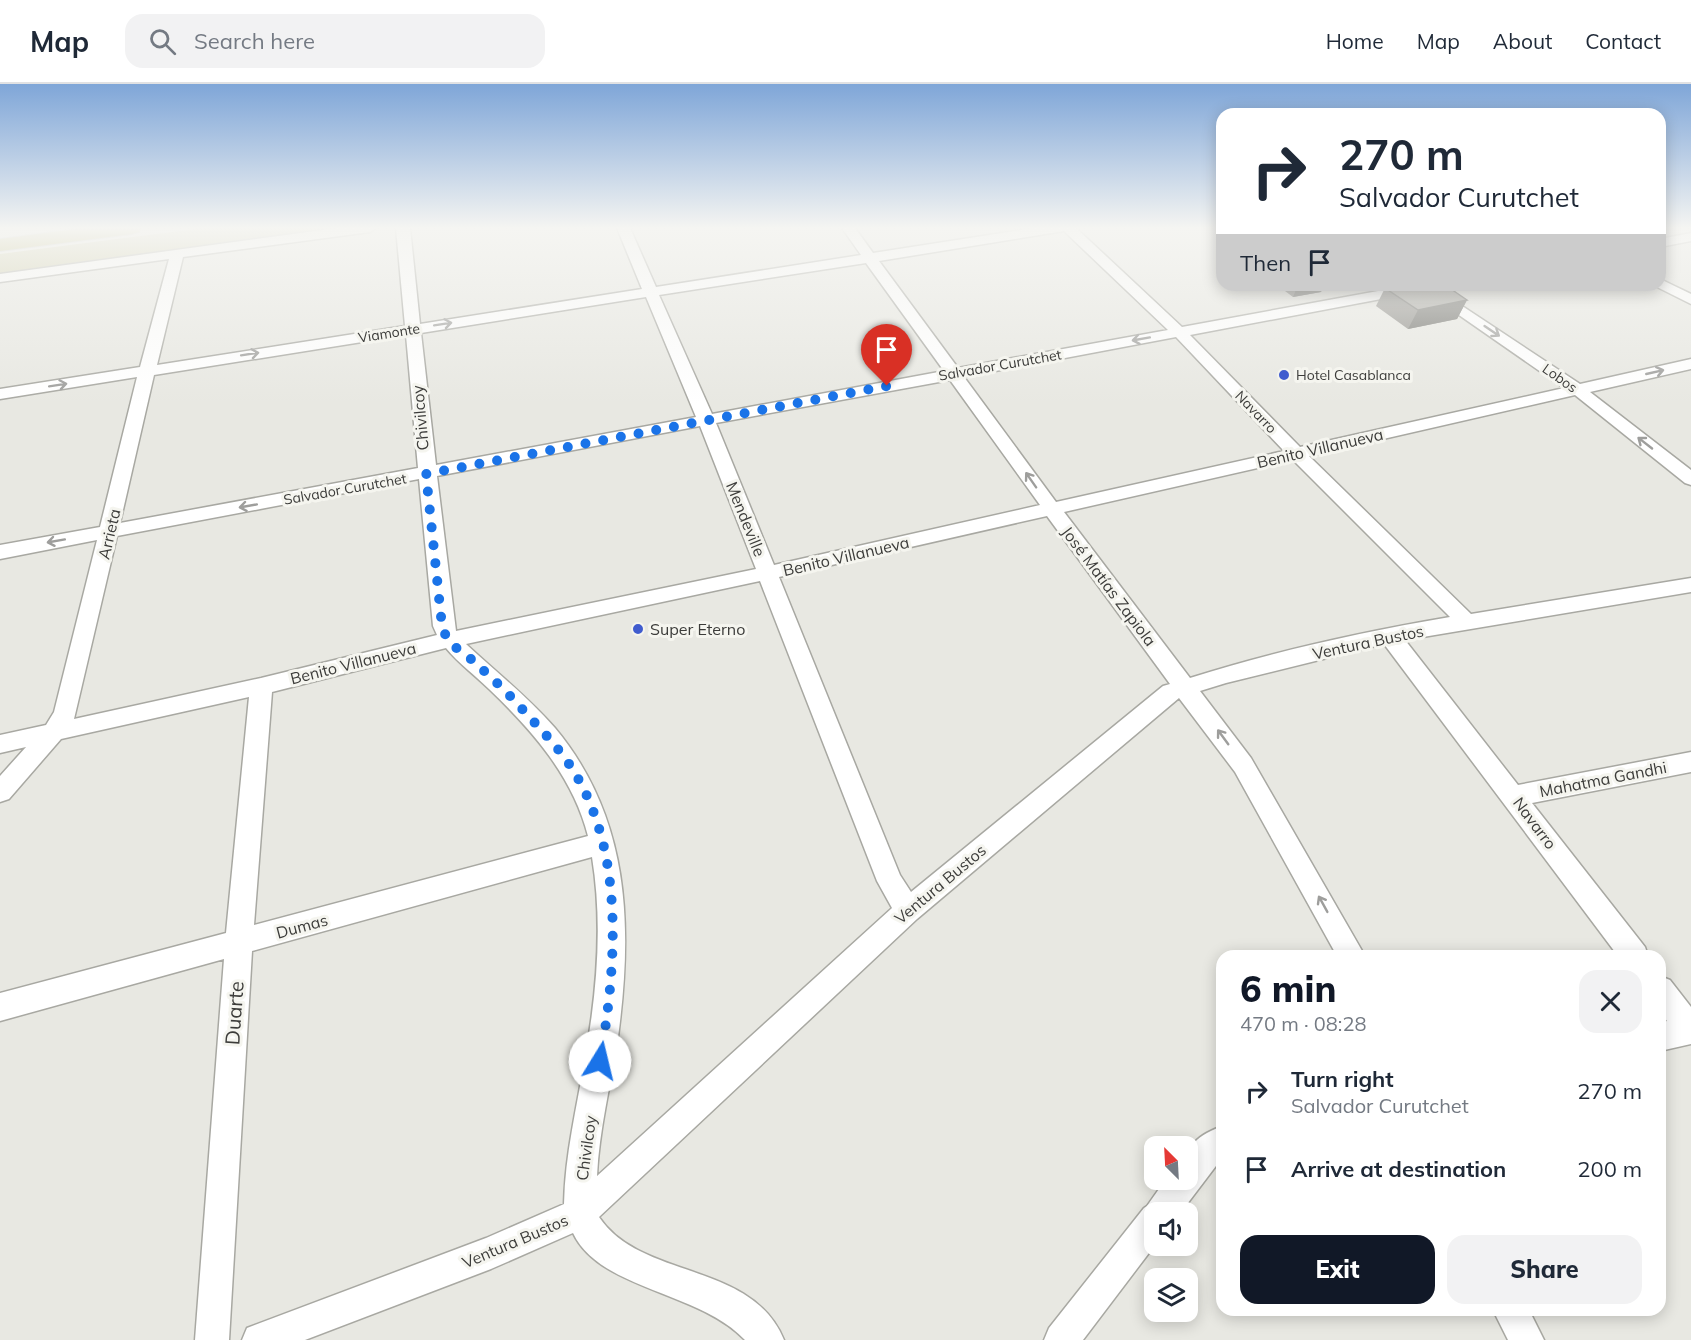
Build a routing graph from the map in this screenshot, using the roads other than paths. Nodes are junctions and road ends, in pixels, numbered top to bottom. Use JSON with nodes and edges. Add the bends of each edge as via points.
{"nodes":[{"id":1,"x":169,"y":287,"type":"edge"},
{"id":2,"x":408,"y":287,"type":"edge"},
{"id":3,"x":648,"y":287,"type":"edge"},
{"id":4,"x":685,"y":287,"type":"edge"},
{"id":5,"x":891,"y":287,"type":"edge"},
{"id":6,"x":1131,"y":287,"type":"edge"},
{"id":7,"x":1667,"y":287,"type":"edge"},
{"id":8,"x":1396,"y":291,"type":"edge"},
{"id":9,"x":1437,"y":291,"type":"edge"},
{"id":10,"x":650,"y":292,"type":"junction"},
{"id":11,"x":1691,"y":300,"type":"edge"},
{"id":12,"x":412,"y":329,"type":"junction"},
{"id":13,"x":1179,"y":332,"type":"junction"},
{"id":14,"x":1691,"y":364,"type":"edge"},
{"id":15,"x":147,"y":371,"type":"junction"},
{"id":16,"x":955,"y":373,"type":"junction"},
{"id":17,"x":1578,"y":390,"type":"junction"},
{"id":18,"x":0,"y":394,"type":"edge"},
{"id":19,"x":706,"y":420,"type":"junction"},
{"id":20,"x":1296,"y":453,"type":"junction"},
{"id":21,"x":426,"y":474,"type":"junction"},
{"id":22,"x":1691,"y":479,"type":"edge"},
{"id":23,"x":1052,"y":509,"type":"junction"},
{"id":24,"x":110,"y":531,"type":"junction"},
{"id":25,"x":0,"y":552,"type":"edge"},
{"id":26,"x":768,"y":573,"type":"junction"},
{"id":27,"x":1691,"y":585,"type":"edge"},
{"id":28,"x":1467,"y":622,"type":"junction"},
{"id":29,"x":1389,"y":635,"type":"junction"},
{"id":30,"x":448,"y":640,"type":"junction"},
{"id":31,"x":261,"y":686,"type":"junction"},
{"id":32,"x":1185,"y":687,"type":"junction"},
{"id":33,"x":53,"y":733,"type":"junction"},
{"id":34,"x":0,"y":744,"type":"edge"},
{"id":35,"x":1691,"y":762,"type":"edge"},
{"id":36,"x":0,"y":792,"type":"edge"},
{"id":37,"x":1514,"y":796,"type":"junction"},
{"id":38,"x":603,"y":843,"type":"junction"},
{"id":39,"x":908,"y":910,"type":"junction"},
{"id":40,"x":239,"y":943,"type":"junction"},
{"id":41,"x":1349,"y":950,"type":"edge"},
{"id":42,"x":1630,"y":950,"type":"edge"},
{"id":43,"x":1666,"y":997,"type":"edge"},
{"id":44,"x":0,"y":1007,"type":"edge"},
{"id":45,"x":1691,"y":1030,"type":"edge"},
{"id":46,"x":1666,"y":1036,"type":"edge"},
{"id":47,"x":1216,"y":1144,"type":"edge"},
{"id":48,"x":1198,"y":1164,"type":"edge"},
{"id":49,"x":1178,"y":1190,"type":"edge"},
{"id":50,"x":1169,"y":1202,"type":"edge"},
{"id":51,"x":580,"y":1213,"type":"junction"},
{"id":52,"x":1144,"y":1233,"type":"edge"},
{"id":53,"x":1513,"y":1316,"type":"edge"},
{"id":54,"x":212,"y":1340,"type":"edge"},
{"id":55,"x":259,"y":1340,"type":"edge"},
{"id":56,"x":767,"y":1340,"type":"edge"},
{"id":57,"x":1061,"y":1340,"type":"edge"},
{"id":58,"x":1527,"y":1340,"type":"edge"}],
"edges":[{"from":1,"to":15,"type":"street","name":"Arrieta"},
{"from":2,"to":12,"type":"street","name":"Chivilcoy"},
{"from":3,"to":10,"type":"street","name":"Mendeville"},
{"from":4,"to":10,"type":"street","name":"Viamonte"},
{"from":5,"to":16,"type":"street","name":"José Matías Zapiola"},
{"from":6,"to":13,"type":"street","name":"Navarro"},
{"from":7,"to":11,"type":"street"},
{"from":8,"to":13,"type":"street","name":"Salvador Curutchet"},
{"from":9,"to":17,"type":"street","name":"Lobos","one_way":true},
{"from":12,"to":10,"type":"street","name":"Viamonte","one_way":true},
{"from":10,"to":19,"type":"street","name":"Mendeville"},
{"from":15,"to":12,"type":"street","name":"Viamonte","one_way":true},
{"from":12,"to":21,"type":"street","name":"Chivilcoy"},
{"from":13,"to":16,"type":"street","name":"Salvador Curutchet","one_way":true},
{"from":13,"to":20,"type":"street","name":"Navarro"},
{"from":17,"to":14,"type":"street","name":"Benito Villanueva","one_way":true},
{"from":18,"to":15,"type":"street","name":"Viamonte","one_way":true},
{"from":15,"to":24,"type":"street","name":"Arrieta"},
{"from":16,"to":19,"type":"street","name":"Salvador Curutchet"},
{"from":23,"to":16,"type":"street","name":"José Matías Zapiola","one_way":true},
{"from":17,"to":20,"type":"street","name":"Benito Villanueva"},
{"from":22,"to":17,"type":"street","name":"Lobos","one_way":true},
{"from":19,"to":21,"type":"street","name":"Salvador Curutchet"},
{"from":19,"to":26,"type":"street","name":"Mendeville"},
{"from":20,"to":23,"type":"street","name":"Benito Villanueva"},
{"from":20,"to":28,"type":"street","name":"Navarro"},
{"from":21,"to":24,"type":"street","name":"Salvador Curutchet","one_way":true},
{"from":21,"to":30,"type":"street","name":"Chivilcoy","via":[[442,626]]},
{"from":23,"to":26,"type":"street","name":"Benito Villanueva"},
{"from":23,"to":32,"type":"street","name":"José Matías Zapiola"},
{"from":24,"to":25,"type":"street","name":"Salvador Curutchet","one_way":true},
{"from":24,"to":33,"type":"street","name":"Arrieta","via":[[65,714]]},
{"from":26,"to":30,"type":"street","name":"Benito Villanueva"},
{"from":26,"to":39,"type":"street","name":"Mendeville","via":[[890,881]]},
{"from":27,"to":28,"type":"street","name":"Ventura Bustos"},
{"from":28,"to":29,"type":"street","name":"Ventura Bustos"},
{"from":29,"to":32,"type":"street","name":"Ventura Bustos"},
{"from":29,"to":37,"type":"street","name":"Navarro"},
{"from":30,"to":31,"type":"street","name":"Benito Villanueva"},
{"from":30,"to":38,"type":"street","name":"Chivilcoy","via":[[507,692],[556,746],[576,775]]},
{"from":31,"to":33,"type":"street","name":"Benito Villanueva"},
{"from":31,"to":40,"type":"street","name":"Duarte"},
{"from":32,"to":39,"type":"street","name":"Ventura Bustos","via":[[1161,698]]},
{"from":41,"to":32,"type":"street","name":"José Matías Zapiola","one_way":true,"via":[[1243,765]]},
{"from":33,"to":34,"type":"street","name":"Benito Villanueva"},
{"from":33,"to":36,"type":"street","name":"Arrieta"},
{"from":35,"to":37,"type":"street","name":"Mahatma Gandhi"},
{"from":37,"to":42,"type":"street","name":"Navarro"},
{"from":38,"to":40,"type":"street","name":"Dumas"},
{"from":38,"to":51,"type":"street","name":"Chivilcoy","via":[[610,893],[610,991],[581,1167]]},
{"from":39,"to":51,"type":"street","name":"Ventura Bustos"},
{"from":40,"to":44,"type":"street","name":"Dumas"},
{"from":40,"to":54,"type":"street","name":"Duarte"},
{"from":43,"to":45,"type":"street"},
{"from":45,"to":46,"type":"street"},
{"from":47,"to":48,"type":"street"},
{"from":49,"to":50,"type":"street"},
{"from":51,"to":55,"type":"street","name":"Ventura Bustos","via":[[491,1253]]},
{"from":51,"to":56,"type":"street","via":[[595,1239],[619,1257],[712,1295],[739,1311]]},
{"from":52,"to":57,"type":"street"},
{"from":53,"to":58,"type":"street"}]}
